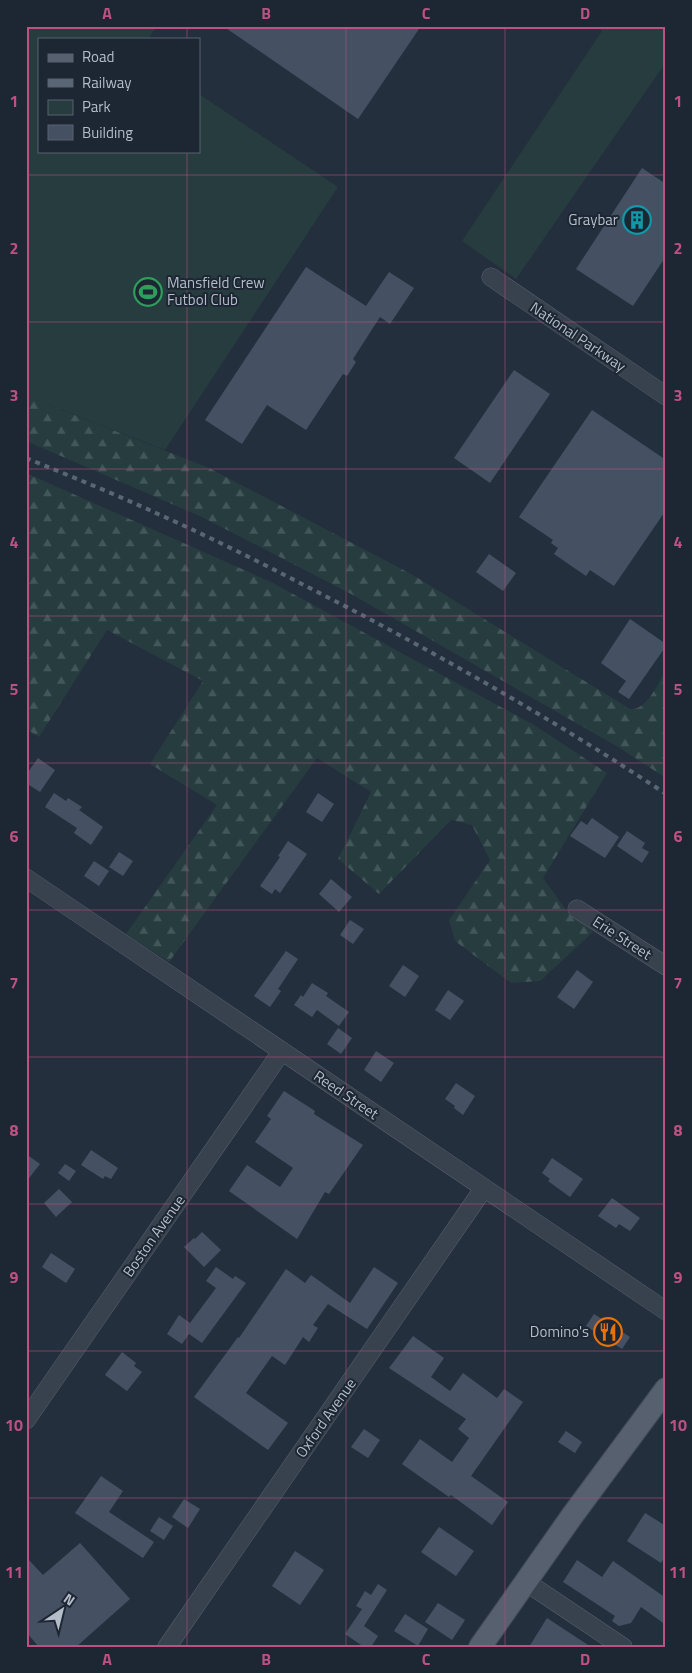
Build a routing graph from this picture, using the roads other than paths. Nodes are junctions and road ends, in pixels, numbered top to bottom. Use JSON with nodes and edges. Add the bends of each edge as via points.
{"nodes":[{"id":1,"x":491,"y":277,"type":"dead end"},
{"id":2,"x":666,"y":396,"type":"edge"},
{"id":3,"x":26,"y":878,"type":"edge"},
{"id":4,"x":578,"y":909,"type":"dead end"},
{"id":5,"x":666,"y":966,"type":"edge"},
{"id":6,"x":282,"y":1051,"type":"junction"},
{"id":7,"x":484,"y":1188,"type":"junction"},
{"id":8,"x":666,"y":1311,"type":"edge"},
{"id":9,"x":666,"y":1388,"type":"edge"},
{"id":10,"x":26,"y":1420,"type":"edge"},
{"id":11,"x":526,"y":1582,"type":"junction"},
{"id":12,"x":167,"y":1647,"type":"edge"},
{"id":13,"x":480,"y":1647,"type":"edge"},
{"id":14,"x":623,"y":1647,"type":"edge"}],
"edges":[{"from":1,"to":2,"type":"street","name":"National Parkway"},
{"from":3,"to":6,"type":"street","name":"Reed Street"},
{"from":4,"to":5,"type":"street","name":"Erie Street"},
{"from":6,"to":7,"type":"street","name":"Reed Street"},
{"from":6,"to":10,"type":"street","name":"Boston Avenue"},
{"from":7,"to":8,"type":"street","name":"Reed Street"},
{"from":7,"to":12,"type":"street","name":"Oxford Avenue"},
{"from":9,"to":11,"type":"main road"},
{"from":11,"to":13,"type":"main road"},
{"from":11,"to":14,"type":"street"}]}
